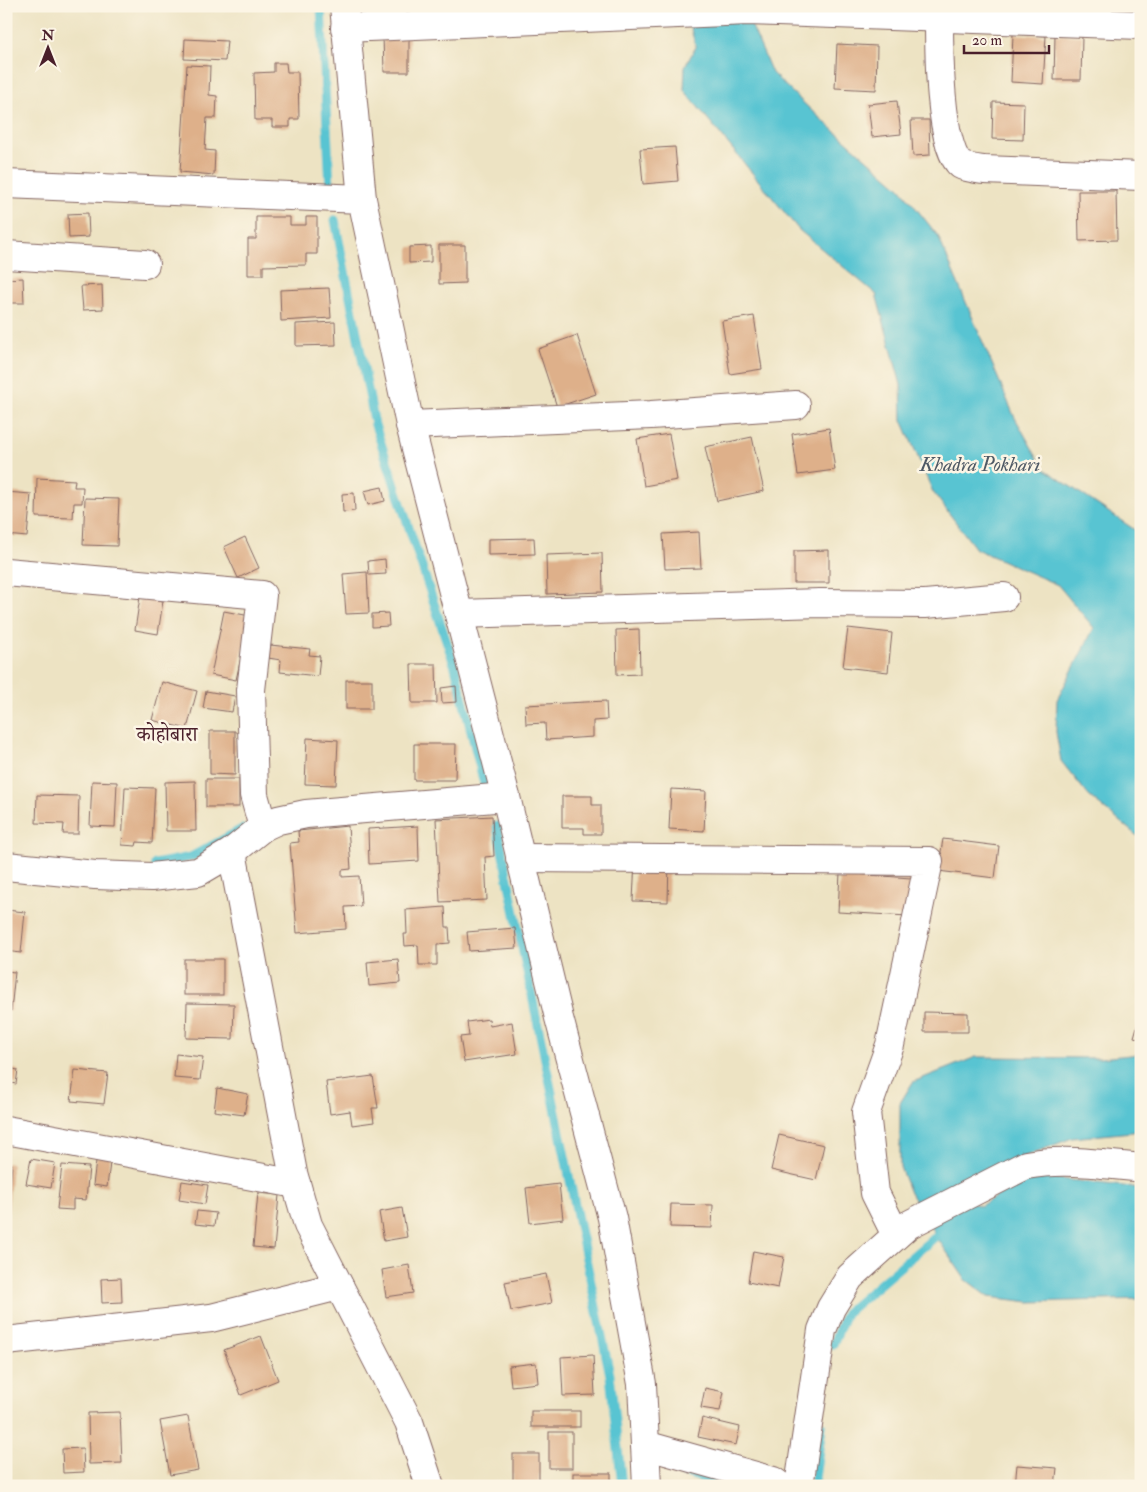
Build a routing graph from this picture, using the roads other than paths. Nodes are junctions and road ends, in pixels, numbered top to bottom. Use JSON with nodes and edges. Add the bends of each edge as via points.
{"nodes":[{"id":1,"x":345,"y":17,"type":"edge"},
{"id":2,"x":939,"y":18,"type":"junction"},
{"id":3,"x":1141,"y":25,"type":"edge"},
{"id":4,"x":1141,"y":176,"type":"edge"},
{"id":5,"x":6,"y":184,"type":"edge"},
{"id":6,"x":362,"y":199,"type":"junction"},
{"id":7,"x":6,"y":256,"type":"edge"},
{"id":8,"x":145,"y":264,"type":"dead end"},
{"id":9,"x":796,"y":405,"type":"dead end"},
{"id":10,"x":410,"y":425,"type":"junction"},
{"id":11,"x":6,"y":572,"type":"edge"},
{"id":12,"x":1004,"y":597,"type":"dead end"},
{"id":13,"x":459,"y":614,"type":"junction"},
{"id":14,"x":506,"y":797,"type":"junction"},
{"id":15,"x":264,"y":827,"type":"junction"},
{"id":16,"x":232,"y":852,"type":"junction"},
{"id":17,"x":520,"y":858,"type":"junction"},
{"id":18,"x":6,"y":866,"type":"edge"},
{"id":19,"x":6,"y":1130,"type":"edge"},
{"id":20,"x":1141,"y":1168,"type":"edge"},
{"id":21,"x":296,"y":1184,"type":"junction"},
{"id":22,"x":902,"y":1230,"type":"junction"},
{"id":23,"x":339,"y":1286,"type":"junction"},
{"id":24,"x":6,"y":1342,"type":"edge"},
{"id":25,"x":645,"y":1445,"type":"junction"},
{"id":26,"x":430,"y":1486,"type":"edge"},
{"id":27,"x":647,"y":1486,"type":"edge"},
{"id":28,"x":780,"y":1486,"type":"edge"},
{"id":29,"x":799,"y":1486,"type":"edge"}],
"edges":[{"from":1,"to":2,"type":"street","via":[[748,11]]},
{"from":1,"to":6,"type":"street"},
{"from":2,"to":3,"type":"street"},
{"from":2,"to":4,"type":"street","via":[[938,74],[952,153],[962,166],[984,170]]},
{"from":5,"to":6,"type":"street"},
{"from":6,"to":10,"type":"street"},
{"from":7,"to":8,"type":"street"},
{"from":9,"to":10,"type":"street"},
{"from":10,"to":13,"type":"street"},
{"from":11,"to":15,"type":"street","via":[[262,596],[251,690],[254,795]]},
{"from":12,"to":13,"type":"street","via":[[925,604],[820,603]]},
{"from":13,"to":14,"type":"street"},
{"from":14,"to":15,"type":"street","via":[[306,814],[278,820]]},
{"from":14,"to":17,"type":"street"},
{"from":15,"to":16,"type":"street"},
{"from":16,"to":18,"type":"street","via":[[198,872],[151,877]]},
{"from":16,"to":21,"type":"street"},
{"from":17,"to":22,"type":"street","via":[[929,861],[890,1045],[866,1112],[875,1193]]},
{"from":17,"to":25,"type":"street","via":[[612,1218],[642,1384]]},
{"from":19,"to":21,"type":"street"},
{"from":20,"to":22,"type":"street","via":[[1072,1160],[1026,1165]]},
{"from":21,"to":23,"type":"street","via":[[308,1225]]},
{"from":22,"to":29,"type":"street","via":[[850,1277],[822,1330]]},
{"from":23,"to":24,"type":"street","via":[[211,1318]]},
{"from":23,"to":26,"type":"street","via":[[409,1422]]},
{"from":25,"to":27,"type":"street"},
{"from":25,"to":28,"type":"street","via":[[773,1481]]}]}
